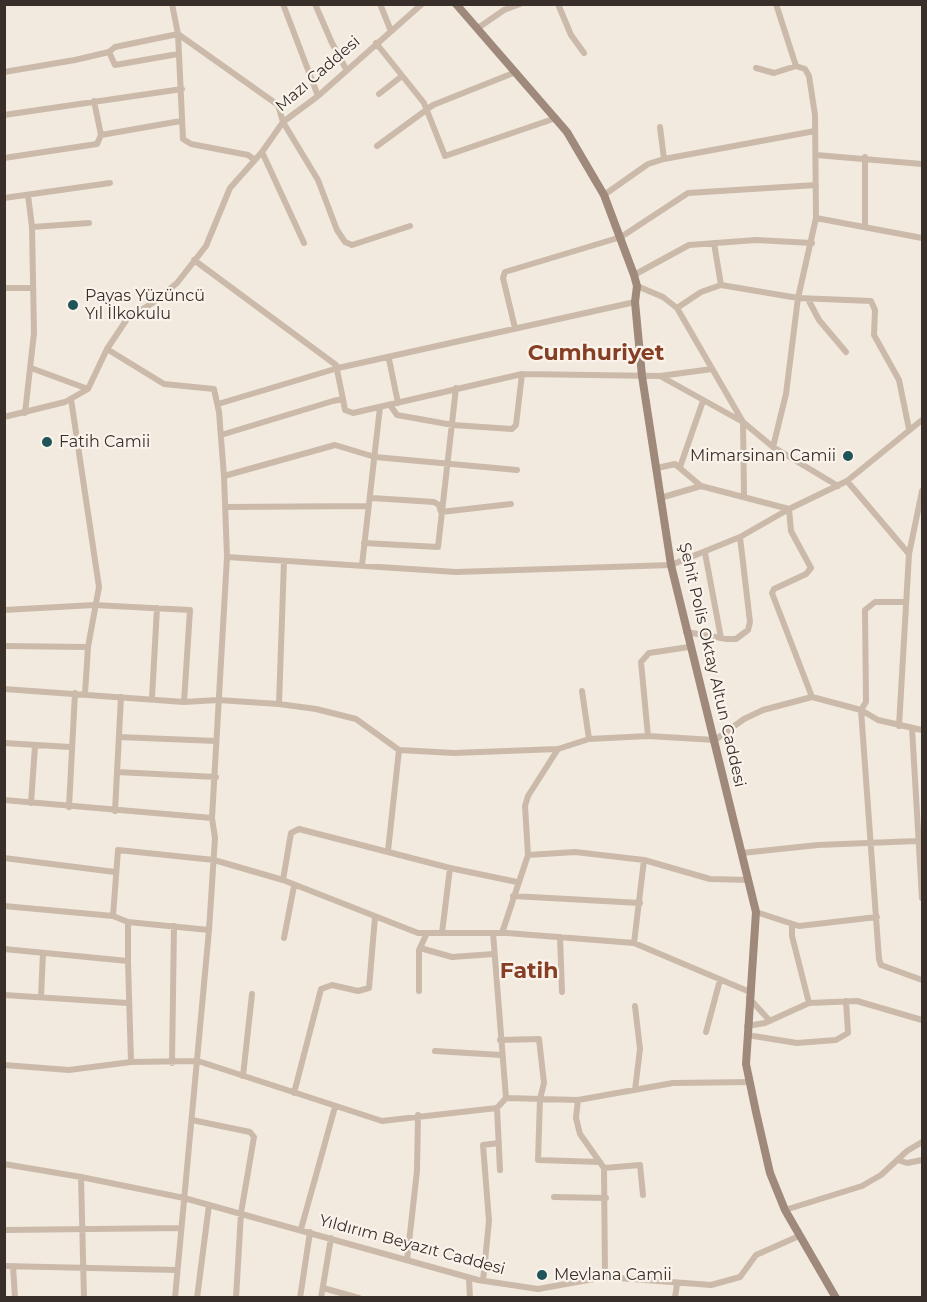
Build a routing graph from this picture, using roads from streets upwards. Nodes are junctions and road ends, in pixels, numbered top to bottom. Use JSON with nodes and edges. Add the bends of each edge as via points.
{"nodes":[{"id":1,"x":172,"y":4,"type":"edge"},
{"id":2,"x":283,"y":4,"type":"edge"},
{"id":3,"x":315,"y":4,"type":"edge"},
{"id":4,"x":380,"y":4,"type":"edge"},
{"id":5,"x":422,"y":4,"type":"edge"},
{"id":6,"x":456,"y":4,"type":"edge"},
{"id":7,"x":520,"y":4,"type":"edge"},
{"id":8,"x":558,"y":4,"type":"edge"},
{"id":9,"x":776,"y":4,"type":"edge"},
{"id":10,"x":478,"y":28,"type":"junction"},
{"id":11,"x":391,"y":31,"type":"junction"},
{"id":12,"x":178,"y":34,"type":"junction"},
{"id":13,"x":376,"y":43,"type":"junction"},
{"id":14,"x":109,"y":52,"type":"junction"},
{"id":15,"x":584,"y":53,"type":"dead end"},
{"id":16,"x":178,"y":54,"type":"junction"},
{"id":17,"x":796,"y":66,"type":"junction"},
{"id":18,"x":756,"y":68,"type":"dead end"},
{"id":19,"x":346,"y":69,"type":"junction"},
{"id":20,"x":4,"y":72,"type":"edge"},
{"id":21,"x":516,"y":72,"type":"junction"},
{"id":22,"x":402,"y":76,"type":"junction"},
{"id":23,"x":182,"y":89,"type":"junction"},
{"id":24,"x":379,"y":94,"type":"dead end"},
{"id":25,"x":318,"y":96,"type":"junction"},
{"id":26,"x":94,"y":101,"type":"junction"},
{"id":27,"x":426,"y":109,"type":"junction"},
{"id":28,"x":4,"y":115,"type":"edge"},
{"id":29,"x":557,"y":118,"type":"junction"},
{"id":30,"x":181,"y":121,"type":"junction"},
{"id":31,"x":283,"y":122,"type":"junction"},
{"id":32,"x":660,"y":127,"type":"dead end"},
{"id":33,"x":815,"y":131,"type":"junction"},
{"id":34,"x":101,"y":135,"type":"junction"},
{"id":35,"x":377,"y":146,"type":"dead end"},
{"id":36,"x":262,"y":152,"type":"junction"},
{"id":37,"x":816,"y":155,"type":"junction"},
{"id":38,"x":865,"y":157,"type":"junction"},
{"id":39,"x":4,"y":158,"type":"edge"},
{"id":40,"x":664,"y":159,"type":"junction"},
{"id":41,"x":255,"y":160,"type":"junction"},
{"id":42,"x":922,"y":164,"type":"edge"},
{"id":43,"x":110,"y":183,"type":"dead end"},
{"id":44,"x":816,"y":185,"type":"junction"},
{"id":45,"x":28,"y":195,"type":"junction"},
{"id":46,"x":604,"y":195,"type":"junction"},
{"id":47,"x":4,"y":198,"type":"edge"},
{"id":48,"x":816,"y":218,"type":"junction"},
{"id":49,"x":89,"y":223,"type":"dead end"},
{"id":50,"x":410,"y":226,"type":"dead end"},
{"id":51,"x":865,"y":226,"type":"junction"},
{"id":52,"x":32,"y":227,"type":"junction"},
{"id":53,"x":621,"y":237,"type":"junction"},
{"id":54,"x":922,"y":238,"type":"edge"},
{"id":55,"x":304,"y":243,"type":"dead end"},
{"id":56,"x":714,"y":243,"type":"junction"},
{"id":57,"x":812,"y":243,"type":"junction"},
{"id":58,"x":194,"y":260,"type":"junction"},
{"id":59,"x":634,"y":275,"type":"junction"},
{"id":60,"x":721,"y":285,"type":"junction"},
{"id":61,"x":637,"y":286,"type":"junction"},
{"id":62,"x":4,"y":288,"type":"edge"},
{"id":63,"x":33,"y":288,"type":"junction"},
{"id":64,"x":798,"y":298,"type":"junction"},
{"id":65,"x":808,"y":299,"type":"junction"},
{"id":66,"x":635,"y":302,"type":"junction"},
{"id":67,"x":677,"y":308,"type":"junction"},
{"id":68,"x":515,"y":328,"type":"junction"},
{"id":69,"x":107,"y":349,"type":"junction"},
{"id":70,"x":846,"y":352,"type":"dead end"},
{"id":71,"x":389,"y":358,"type":"junction"},
{"id":72,"x":31,"y":368,"type":"junction"},
{"id":73,"x":338,"y":368,"type":"junction"},
{"id":74,"x":712,"y":369,"type":"junction"},
{"id":75,"x":522,"y":374,"type":"junction"},
{"id":76,"x":642,"y":376,"type":"junction"},
{"id":77,"x":660,"y":376,"type":"junction"},
{"id":78,"x":456,"y":388,"type":"junction"},
{"id":79,"x":88,"y":389,"type":"junction"},
{"id":80,"x":71,"y":399,"type":"junction"},
{"id":81,"x":343,"y":399,"type":"junction"},
{"id":82,"x":703,"y":401,"type":"junction"},
{"id":83,"x":398,"y":403,"type":"junction"},
{"id":84,"x":218,"y":404,"type":"junction"},
{"id":85,"x":390,"y":405,"type":"junction"},
{"id":86,"x":380,"y":407,"type":"junction"},
{"id":87,"x":25,"y":414,"type":"junction"},
{"id":88,"x":4,"y":417,"type":"edge"},
{"id":89,"x":922,"y":420,"type":"edge"},
{"id":90,"x":743,"y":422,"type":"junction"},
{"id":91,"x":453,"y":425,"type":"junction"},
{"id":92,"x":909,"y":429,"type":"junction"},
{"id":93,"x":221,"y":435,"type":"junction"},
{"id":94,"x":773,"y":447,"type":"junction"},
{"id":95,"x":375,"y":456,"type":"junction"},
{"id":96,"x":448,"y":464,"type":"junction"},
{"id":97,"x":680,"y":467,"type":"junction"},
{"id":98,"x":657,"y":468,"type":"junction"},
{"id":99,"x":517,"y":470,"type":"dead end"},
{"id":100,"x":224,"y":476,"type":"junction"},
{"id":101,"x":847,"y":481,"type":"junction"},
{"id":102,"x":701,"y":486,"type":"junction"},
{"id":103,"x":838,"y":486,"type":"junction"},
{"id":104,"x":922,"y":491,"type":"edge"},
{"id":105,"x":744,"y":495,"type":"junction"},
{"id":106,"x":372,"y":498,"type":"junction"},
{"id":107,"x":660,"y":498,"type":"junction"},
{"id":108,"x":511,"y":504,"type":"dead end"},
{"id":109,"x":368,"y":506,"type":"junction"},
{"id":110,"x":225,"y":507,"type":"junction"},
{"id":111,"x":789,"y":509,"type":"junction"},
{"id":112,"x":441,"y":512,"type":"junction"},
{"id":113,"x":740,"y":537,"type":"junction"},
{"id":114,"x":364,"y":543,"type":"junction"},
{"id":115,"x":705,"y":553,"type":"junction"},
{"id":116,"x":909,"y":554,"type":"junction"},
{"id":117,"x":227,"y":557,"type":"junction"},
{"id":118,"x":284,"y":561,"type":"junction"},
{"id":119,"x":362,"y":565,"type":"junction"},
{"id":120,"x":671,"y":565,"type":"junction"},
{"id":121,"x":906,"y":602,"type":"junction"},
{"id":122,"x":94,"y":605,"type":"junction"},
{"id":123,"x":157,"y":608,"type":"junction"},
{"id":124,"x":4,"y":610,"type":"edge"},
{"id":125,"x":686,"y":632,"type":"junction"},
{"id":126,"x":722,"y":638,"type":"junction"},
{"id":127,"x":4,"y":646,"type":"edge"},
{"id":128,"x":88,"y":647,"type":"junction"},
{"id":129,"x":689,"y":647,"type":"junction"},
{"id":130,"x":4,"y":689,"type":"edge"},
{"id":131,"x":582,"y":691,"type":"dead end"},
{"id":132,"x":75,"y":693,"type":"junction"},
{"id":133,"x":85,"y":694,"type":"junction"},
{"id":134,"x":121,"y":697,"type":"junction"},
{"id":135,"x":812,"y":697,"type":"junction"},
{"id":136,"x":152,"y":698,"type":"junction"},
{"id":137,"x":218,"y":700,"type":"junction"},
{"id":138,"x":184,"y":702,"type":"junction"},
{"id":139,"x":279,"y":704,"type":"junction"},
{"id":140,"x":861,"y":710,"type":"junction"},
{"id":141,"x":899,"y":726,"type":"junction"},
{"id":142,"x":912,"y":728,"type":"junction"},
{"id":143,"x":922,"y":730,"type":"edge"},
{"id":144,"x":648,"y":736,"type":"junction"},
{"id":145,"x":119,"y":737,"type":"junction"},
{"id":146,"x":590,"y":739,"type":"junction"},
{"id":147,"x":715,"y":740,"type":"junction"},
{"id":148,"x":216,"y":741,"type":"junction"},
{"id":149,"x":4,"y":743,"type":"edge"},
{"id":150,"x":34,"y":746,"type":"junction"},
{"id":151,"x":70,"y":747,"type":"junction"},
{"id":152,"x":558,"y":749,"type":"junction"},
{"id":153,"x":399,"y":750,"type":"junction"},
{"id":154,"x":117,"y":772,"type":"junction"},
{"id":155,"x":216,"y":777,"type":"junction"},
{"id":156,"x":4,"y":800,"type":"edge"},
{"id":157,"x":31,"y":803,"type":"junction"},
{"id":158,"x":69,"y":807,"type":"junction"},
{"id":159,"x":115,"y":811,"type":"junction"},
{"id":160,"x":212,"y":818,"type":"junction"},
{"id":161,"x":917,"y":841,"type":"junction"},
{"id":162,"x":869,"y":844,"type":"junction"},
{"id":163,"x":388,"y":851,"type":"junction"},
{"id":164,"x":742,"y":853,"type":"junction"},
{"id":165,"x":528,"y":855,"type":"junction"},
{"id":166,"x":4,"y":858,"type":"edge"},
{"id":167,"x":214,"y":860,"type":"junction"},
{"id":168,"x":644,"y":860,"type":"junction"},
{"id":169,"x":450,"y":868,"type":"junction"},
{"id":170,"x":115,"y":872,"type":"junction"},
{"id":171,"x":282,"y":880,"type":"junction"},
{"id":172,"x":748,"y":880,"type":"junction"},
{"id":173,"x":517,"y":882,"type":"junction"},
{"id":174,"x":294,"y":886,"type":"junction"},
{"id":175,"x":513,"y":896,"type":"junction"},
{"id":176,"x":922,"y":898,"type":"edge"},
{"id":177,"x":640,"y":903,"type":"junction"},
{"id":178,"x":4,"y":906,"type":"edge"},
{"id":179,"x":756,"y":912,"type":"junction"},
{"id":180,"x":113,"y":916,"type":"junction"},
{"id":181,"x":375,"y":917,"type":"junction"},
{"id":182,"x":877,"y":918,"type":"junction"},
{"id":183,"x":128,"y":922,"type":"junction"},
{"id":184,"x":792,"y":925,"type":"junction"},
{"id":185,"x":174,"y":926,"type":"junction"},
{"id":186,"x":209,"y":930,"type":"junction"},
{"id":187,"x":427,"y":933,"type":"junction"},
{"id":188,"x":442,"y":933,"type":"junction"},
{"id":189,"x":493,"y":933,"type":"junction"},
{"id":190,"x":502,"y":933,"type":"junction"},
{"id":191,"x":560,"y":937,"type":"junction"},
{"id":192,"x":284,"y":938,"type":"dead end"},
{"id":193,"x":634,"y":942,"type":"junction"},
{"id":194,"x":420,"y":948,"type":"junction"},
{"id":195,"x":4,"y":949,"type":"edge"},
{"id":196,"x":43,"y":953,"type":"junction"},
{"id":197,"x":494,"y":954,"type":"junction"},
{"id":198,"x":128,"y":961,"type":"junction"},
{"id":199,"x":720,"y":980,"type":"junction"},
{"id":200,"x":922,"y":980,"type":"edge"},
{"id":201,"x":419,"y":991,"type":"dead end"},
{"id":202,"x":562,"y":992,"type":"dead end"},
{"id":203,"x":252,"y":993,"type":"dead end"},
{"id":204,"x":4,"y":995,"type":"edge"},
{"id":205,"x":749,"y":995,"type":"junction"},
{"id":206,"x":41,"y":997,"type":"junction"},
{"id":207,"x":846,"y":1001,"type":"junction"},
{"id":208,"x":128,"y":1003,"type":"junction"},
{"id":209,"x":809,"y":1004,"type":"junction"},
{"id":210,"x":635,"y":1006,"type":"dead end"},
{"id":211,"x":769,"y":1020,"type":"junction"},
{"id":212,"x":922,"y":1020,"type":"edge"},
{"id":213,"x":747,"y":1030,"type":"junction"},
{"id":214,"x":706,"y":1032,"type":"dead end"},
{"id":215,"x":500,"y":1040,"type":"junction"},
{"id":216,"x":435,"y":1051,"type":"dead end"},
{"id":217,"x":501,"y":1055,"type":"junction"},
{"id":218,"x":198,"y":1061,"type":"junction"},
{"id":219,"x":131,"y":1062,"type":"junction"},
{"id":220,"x":172,"y":1063,"type":"junction"},
{"id":221,"x":4,"y":1065,"type":"edge"},
{"id":222,"x":243,"y":1076,"type":"junction"},
{"id":223,"x":750,"y":1082,"type":"junction"},
{"id":224,"x":635,"y":1090,"type":"junction"},
{"id":225,"x":294,"y":1093,"type":"junction"},
{"id":226,"x":506,"y":1098,"type":"junction"},
{"id":227,"x":540,"y":1099,"type":"junction"},
{"id":228,"x":578,"y":1100,"type":"junction"},
{"id":229,"x":335,"y":1107,"type":"junction"},
{"id":230,"x":497,"y":1108,"type":"junction"},
{"id":231,"x":418,"y":1115,"type":"junction"},
{"id":232,"x":192,"y":1120,"type":"junction"},
{"id":233,"x":922,"y":1142,"type":"edge"},
{"id":234,"x":499,"y":1143,"type":"junction"},
{"id":235,"x":898,"y":1160,"type":"junction"},
{"id":236,"x":922,"y":1160,"type":"edge"},
{"id":237,"x":4,"y":1164,"type":"edge"},
{"id":238,"x":602,"y":1165,"type":"junction"},
{"id":239,"x":500,"y":1170,"type":"dead end"},
{"id":240,"x":81,"y":1177,"type":"junction"},
{"id":241,"x":643,"y":1195,"type":"dead end"},
{"id":242,"x":554,"y":1197,"type":"dead end"},
{"id":243,"x":184,"y":1198,"type":"junction"},
{"id":244,"x":606,"y":1198,"type":"junction"},
{"id":245,"x":209,"y":1204,"type":"junction"},
{"id":246,"x":785,"y":1210,"type":"junction"},
{"id":247,"x":241,"y":1213,"type":"junction"},
{"id":248,"x":181,"y":1228,"type":"junction"},
{"id":249,"x":301,"y":1229,"type":"junction"},
{"id":250,"x":4,"y":1230,"type":"edge"},
{"id":251,"x":81,"y":1230,"type":"junction"},
{"id":252,"x":310,"y":1232,"type":"junction"},
{"id":253,"x":799,"y":1236,"type":"junction"},
{"id":254,"x":331,"y":1238,"type":"junction"},
{"id":255,"x":407,"y":1260,"type":"junction"},
{"id":256,"x":4,"y":1266,"type":"edge"},
{"id":257,"x":13,"y":1266,"type":"junction"},
{"id":258,"x":82,"y":1268,"type":"junction"},
{"id":259,"x":177,"y":1270,"type":"junction"},
{"id":260,"x":605,"y":1277,"type":"junction"},
{"id":261,"x":469,"y":1278,"type":"junction"},
{"id":262,"x":483,"y":1281,"type":"junction"},
{"id":263,"x":677,"y":1284,"type":"junction"},
{"id":264,"x":323,"y":1288,"type":"junction"},
{"id":265,"x":15,"y":1298,"type":"edge"},
{"id":266,"x":84,"y":1298,"type":"edge"},
{"id":267,"x":175,"y":1298,"type":"edge"},
{"id":268,"x":197,"y":1298,"type":"edge"},
{"id":269,"x":236,"y":1298,"type":"edge"},
{"id":270,"x":300,"y":1298,"type":"edge"},
{"id":271,"x":321,"y":1298,"type":"edge"},
{"id":272,"x":359,"y":1298,"type":"edge"},
{"id":273,"x":470,"y":1298,"type":"edge"},
{"id":274,"x":675,"y":1298,"type":"edge"},
{"id":275,"x":836,"y":1298,"type":"edge"}],
"edges":[{"from":1,"to":12,"type":"street"},
{"from":2,"to":25,"type":"street"},
{"from":3,"to":19,"type":"street"},
{"from":4,"to":11,"type":"street"},
{"from":5,"to":11,"type":"street","name":"Mazı Caddesi"},
{"from":6,"to":10,"type":"street","name":"Şehit Polis Oktay Altun Caddesi"},
{"from":7,"to":10,"type":"street"},
{"from":8,"to":15,"type":"street","via":[[571,35]]},
{"from":9,"to":17,"type":"street"},
{"from":10,"to":21,"type":"street","name":"Şehit Polis Oktay Altun Caddesi"},
{"from":11,"to":13,"type":"street","name":"Mazı Caddesi"},
{"from":12,"to":14,"type":"street","via":[[115,46]]},
{"from":12,"to":16,"type":"street"},
{"from":12,"to":31,"type":"street","via":[[278,105]]},
{"from":13,"to":19,"type":"street","name":"Mazı Caddesi"},
{"from":13,"to":22,"type":"street"},
{"from":14,"to":16,"type":"street","via":[[115,65]]},
{"from":14,"to":20,"type":"street"},
{"from":16,"to":23,"type":"street"},
{"from":17,"to":18,"type":"street","via":[[774,73]]},
{"from":17,"to":33,"type":"street","via":[[805,69],[809,76]]},
{"from":19,"to":25,"type":"street","name":"Mazı Caddesi"},
{"from":21,"to":27,"type":"street"},
{"from":21,"to":29,"type":"street","name":"Şehit Polis Oktay Altun Caddesi"},
{"from":22,"to":24,"type":"street"},
{"from":22,"to":27,"type":"street"},
{"from":23,"to":26,"type":"street"},
{"from":23,"to":30,"type":"street"},
{"from":25,"to":31,"type":"street","name":"Mazı Caddesi"},
{"from":26,"to":28,"type":"street"},
{"from":26,"to":34,"type":"street"},
{"from":27,"to":29,"type":"street","via":[[445,156]]},
{"from":27,"to":35,"type":"street"},
{"from":29,"to":46,"type":"street","name":"Şehit Polis Oktay Altun Caddesi"},
{"from":30,"to":34,"type":"street"},
{"from":30,"to":41,"type":"street","via":[[186,142],[248,155]]},
{"from":31,"to":36,"type":"street","name":"Mazı Caddesi"},
{"from":31,"to":50,"type":"street","via":[[318,180],[345,242],[352,245]]},
{"from":32,"to":40,"type":"street"},
{"from":33,"to":37,"type":"street"},
{"from":33,"to":40,"type":"street"},
{"from":34,"to":39,"type":"street","via":[[97,144]]},
{"from":36,"to":41,"type":"street","name":"Mazı Caddesi"},
{"from":36,"to":55,"type":"street"},
{"from":37,"to":38,"type":"street"},
{"from":37,"to":44,"type":"street"},
{"from":38,"to":42,"type":"street"},
{"from":38,"to":51,"type":"street"},
{"from":40,"to":46,"type":"street","via":[[648,164]]},
{"from":41,"to":58,"type":"street","name":"Mazı Caddesi","via":[[230,188],[206,246]]},
{"from":43,"to":45,"type":"street"},
{"from":44,"to":48,"type":"street"},
{"from":44,"to":53,"type":"street","via":[[688,193]]},
{"from":45,"to":47,"type":"street"},
{"from":45,"to":52,"type":"street"},
{"from":46,"to":53,"type":"street","name":"Şehit Polis Oktay Altun Caddesi"},
{"from":48,"to":51,"type":"street"},
{"from":48,"to":57,"type":"street"},
{"from":49,"to":52,"type":"street"},
{"from":51,"to":54,"type":"street"},
{"from":52,"to":63,"type":"street"},
{"from":53,"to":59,"type":"street","name":"Şehit Polis Oktay Altun Caddesi"},
{"from":53,"to":68,"type":"street","via":[[505,272],[503,278]]},
{"from":56,"to":57,"type":"street"},
{"from":56,"to":59,"type":"street","via":[[688,245]]},
{"from":56,"to":60,"type":"street"},
{"from":57,"to":64,"type":"street"},
{"from":58,"to":69,"type":"street","name":"Mazı Caddesi","via":[[177,283],[127,319]]},
{"from":58,"to":73,"type":"street"},
{"from":59,"to":61,"type":"street","name":"Şehit Polis Oktay Altun Caddesi"},
{"from":60,"to":64,"type":"street"},
{"from":60,"to":67,"type":"street","via":[[701,292]]},
{"from":61,"to":66,"type":"street","name":"Şehit Polis Oktay Altun Caddesi"},
{"from":61,"to":67,"type":"street"},
{"from":62,"to":63,"type":"street"},
{"from":63,"to":72,"type":"street"},
{"from":64,"to":65,"type":"street"},
{"from":64,"to":94,"type":"street","via":[[786,394]]},
{"from":65,"to":70,"type":"street","via":[[819,320]]},
{"from":65,"to":92,"type":"street","via":[[871,301],[875,310],[874,335],[899,380]]},
{"from":66,"to":68,"type":"street"},
{"from":66,"to":76,"type":"street","name":"Şehit Polis Oktay Altun Caddesi"},
{"from":67,"to":74,"type":"street"},
{"from":68,"to":71,"type":"street"},
{"from":69,"to":79,"type":"street","name":"Mazı Caddesi"},
{"from":69,"to":84,"type":"street","via":[[164,384],[209,386],[214,389]]},
{"from":71,"to":73,"type":"street"},
{"from":71,"to":83,"type":"street"},
{"from":72,"to":79,"type":"street"},
{"from":72,"to":87,"type":"street"},
{"from":73,"to":81,"type":"street"},
{"from":73,"to":84,"type":"street"},
{"from":74,"to":77,"type":"street"},
{"from":74,"to":90,"type":"street"},
{"from":75,"to":76,"type":"street"},
{"from":75,"to":78,"type":"street"},
{"from":75,"to":91,"type":"street","via":[[514,428]]},
{"from":76,"to":77,"type":"street"},
{"from":76,"to":98,"type":"street","name":"Şehit Polis Oktay Altun Caddesi"},
{"from":77,"to":82,"type":"street"},
{"from":78,"to":83,"type":"street"},
{"from":78,"to":91,"type":"street"},
{"from":79,"to":80,"type":"street"},
{"from":80,"to":87,"type":"street"},
{"from":80,"to":122,"type":"street","via":[[99,587]]},
{"from":81,"to":86,"type":"street","via":[[348,412]]},
{"from":81,"to":93,"type":"street"},
{"from":82,"to":90,"type":"street"},
{"from":82,"to":97,"type":"street"},
{"from":83,"to":85,"type":"street"},
{"from":84,"to":93,"type":"street"},
{"from":85,"to":86,"type":"street"},
{"from":85,"to":91,"type":"street","via":[[397,415]]},
{"from":86,"to":95,"type":"street"},
{"from":87,"to":88,"type":"street"},
{"from":89,"to":92,"type":"street"},
{"from":90,"to":94,"type":"street"},
{"from":90,"to":105,"type":"street"},
{"from":91,"to":96,"type":"street"},
{"from":92,"to":101,"type":"street"},
{"from":93,"to":100,"type":"street"},
{"from":94,"to":103,"type":"street"},
{"from":95,"to":96,"type":"street"},
{"from":95,"to":100,"type":"street","via":[[335,445]]},
{"from":95,"to":106,"type":"street"},
{"from":96,"to":99,"type":"street"},
{"from":96,"to":112,"type":"street"},
{"from":97,"to":98,"type":"street"},
{"from":97,"to":102,"type":"street"},
{"from":98,"to":107,"type":"street","name":"Şehit Polis Oktay Altun Caddesi"},
{"from":100,"to":110,"type":"street"},
{"from":101,"to":103,"type":"street"},
{"from":101,"to":116,"type":"street"},
{"from":102,"to":105,"type":"street"},
{"from":102,"to":107,"type":"street"},
{"from":103,"to":111,"type":"street"},
{"from":104,"to":116,"type":"street"},
{"from":105,"to":111,"type":"street"},
{"from":106,"to":109,"type":"street"},
{"from":106,"to":112,"type":"street","via":[[434,502]]},
{"from":107,"to":120,"type":"street","name":"Şehit Polis Oktay Altun Caddesi"},
{"from":108,"to":112,"type":"street"},
{"from":109,"to":110,"type":"street"},
{"from":109,"to":114,"type":"street"},
{"from":110,"to":117,"type":"street"},
{"from":111,"to":113,"type":"street"},
{"from":111,"to":135,"type":"street","via":[[791,531],[811,568],[772,593]]},
{"from":112,"to":114,"type":"street","via":[[436,548]]},
{"from":113,"to":115,"type":"street"},
{"from":113,"to":126,"type":"street","via":[[750,622],[748,630],[736,639]]},
{"from":114,"to":119,"type":"street"},
{"from":115,"to":120,"type":"street"},
{"from":115,"to":126,"type":"street"},
{"from":116,"to":121,"type":"street"},
{"from":117,"to":118,"type":"street"},
{"from":117,"to":137,"type":"street"},
{"from":118,"to":119,"type":"street"},
{"from":118,"to":139,"type":"street"},
{"from":119,"to":120,"type":"street","via":[[456,572]]},
{"from":120,"to":125,"type":"street","name":"Şehit Polis Oktay Altun Caddesi"},
{"from":121,"to":140,"type":"street","via":[[875,602],[865,610],[866,702]]},
{"from":121,"to":141,"type":"street"},
{"from":122,"to":123,"type":"street"},
{"from":122,"to":124,"type":"street"},
{"from":122,"to":128,"type":"street"},
{"from":123,"to":136,"type":"street"},
{"from":123,"to":138,"type":"street","via":[[190,610]]},
{"from":125,"to":126,"type":"street"},
{"from":125,"to":129,"type":"street","name":"Şehit Polis Oktay Altun Caddesi"},
{"from":127,"to":128,"type":"street"},
{"from":128,"to":133,"type":"street"},
{"from":129,"to":144,"type":"street","via":[[649,653],[641,662]]},
{"from":129,"to":147,"type":"street","name":"Şehit Polis Oktay Altun Caddesi"},
{"from":130,"to":132,"type":"street"},
{"from":131,"to":146,"type":"street"},
{"from":132,"to":133,"type":"street"},
{"from":132,"to":151,"type":"street"},
{"from":133,"to":134,"type":"street"},
{"from":134,"to":136,"type":"street"},
{"from":134,"to":145,"type":"street"},
{"from":135,"to":140,"type":"street"},
{"from":135,"to":147,"type":"street","via":[[763,710]]},
{"from":136,"to":138,"type":"street"},
{"from":137,"to":138,"type":"street"},
{"from":137,"to":139,"type":"street"},
{"from":137,"to":148,"type":"street"},
{"from":139,"to":153,"type":"street","via":[[356,719]]},
{"from":140,"to":141,"type":"street"},
{"from":140,"to":162,"type":"street"},
{"from":141,"to":142,"type":"street"},
{"from":142,"to":143,"type":"street"},
{"from":142,"to":161,"type":"street"},
{"from":144,"to":146,"type":"street"},
{"from":144,"to":147,"type":"street"},
{"from":145,"to":148,"type":"street"},
{"from":145,"to":154,"type":"street"},
{"from":146,"to":152,"type":"street"},
{"from":147,"to":164,"type":"street","name":"Şehit Polis Oktay Altun Caddesi"},
{"from":148,"to":155,"type":"street"},
{"from":149,"to":150,"type":"street"},
{"from":150,"to":151,"type":"street"},
{"from":150,"to":157,"type":"street"},
{"from":151,"to":158,"type":"street"},
{"from":152,"to":153,"type":"street","via":[[454,753]]},
{"from":152,"to":165,"type":"street","via":[[525,806]]},
{"from":153,"to":163,"type":"street"},
{"from":154,"to":155,"type":"street"},
{"from":154,"to":159,"type":"street"},
{"from":155,"to":160,"type":"street"},
{"from":156,"to":157,"type":"street"},
{"from":157,"to":158,"type":"street"},
{"from":158,"to":159,"type":"street"},
{"from":159,"to":160,"type":"street"},
{"from":160,"to":167,"type":"street"},
{"from":161,"to":162,"type":"street"},
{"from":161,"to":176,"type":"street"},
{"from":162,"to":164,"type":"street"},
{"from":162,"to":182,"type":"street"},
{"from":163,"to":169,"type":"street"},
{"from":163,"to":171,"type":"street","via":[[294,830]]},
{"from":164,"to":172,"type":"street","name":"Şehit Polis Oktay Altun Caddesi"},
{"from":165,"to":168,"type":"street","via":[[575,852]]},
{"from":165,"to":173,"type":"street"},
{"from":166,"to":170,"type":"street"},
{"from":167,"to":170,"type":"street","via":[[120,849]]},
{"from":167,"to":171,"type":"street"},
{"from":167,"to":186,"type":"street"},
{"from":168,"to":172,"type":"street","via":[[710,879]]},
{"from":168,"to":177,"type":"street"},
{"from":169,"to":173,"type":"street"},
{"from":169,"to":188,"type":"street"},
{"from":170,"to":180,"type":"street"},
{"from":171,"to":174,"type":"street"},
{"from":172,"to":179,"type":"street","name":"Şehit Polis Oktay Altun Caddesi"},
{"from":173,"to":175,"type":"street"},
{"from":174,"to":181,"type":"street"},
{"from":174,"to":192,"type":"street"},
{"from":175,"to":177,"type":"street"},
{"from":175,"to":190,"type":"street"},
{"from":177,"to":193,"type":"street"},
{"from":178,"to":180,"type":"street"},
{"from":179,"to":184,"type":"street"},
{"from":179,"to":205,"type":"street","name":"Şehit Polis Oktay Altun Caddesi"},
{"from":180,"to":183,"type":"street"},
{"from":181,"to":187,"type":"street"},
{"from":181,"to":225,"type":"street","via":[[369,988],[321,989]]},
{"from":182,"to":184,"type":"street"},
{"from":182,"to":200,"type":"street","via":[[881,965]]},
{"from":183,"to":185,"type":"street"},
{"from":183,"to":198,"type":"street"},
{"from":184,"to":209,"type":"street"},
{"from":185,"to":186,"type":"street"},
{"from":185,"to":220,"type":"street"},
{"from":186,"to":218,"type":"street"},
{"from":187,"to":188,"type":"street"},
{"from":187,"to":194,"type":"street"},
{"from":188,"to":189,"type":"street"},
{"from":189,"to":190,"type":"street"},
{"from":189,"to":197,"type":"street"},
{"from":190,"to":191,"type":"street"},
{"from":191,"to":193,"type":"street"},
{"from":191,"to":202,"type":"street"},
{"from":193,"to":199,"type":"street"},
{"from":194,"to":197,"type":"street","via":[[452,957]]},
{"from":194,"to":201,"type":"street"},
{"from":195,"to":196,"type":"street"},
{"from":196,"to":198,"type":"street"},
{"from":196,"to":206,"type":"street"},
{"from":197,"to":215,"type":"street"},
{"from":198,"to":208,"type":"street"},
{"from":199,"to":205,"type":"street"},
{"from":199,"to":214,"type":"street"},
{"from":203,"to":222,"type":"street"},
{"from":204,"to":206,"type":"street"},
{"from":205,"to":211,"type":"street"},
{"from":205,"to":213,"type":"street","name":"Şehit Polis Oktay Altun Caddesi"},
{"from":206,"to":208,"type":"street"},
{"from":207,"to":209,"type":"street"},
{"from":207,"to":212,"type":"street","via":[[873,1004]]},
{"from":207,"to":213,"type":"street","via":[[848,1033],[836,1040],[797,1043]]},
{"from":208,"to":219,"type":"street"},
{"from":209,"to":211,"type":"street"},
{"from":210,"to":224,"type":"street","via":[[640,1049]]},
{"from":211,"to":213,"type":"street"},
{"from":213,"to":223,"type":"street","name":"Şehit Polis Oktay Altun Caddesi"},
{"from":215,"to":217,"type":"street"},
{"from":215,"to":227,"type":"street","via":[[539,1039],[544,1083]]},
{"from":216,"to":217,"type":"street"},
{"from":217,"to":226,"type":"street"},
{"from":218,"to":220,"type":"street"},
{"from":218,"to":222,"type":"street"},
{"from":218,"to":232,"type":"street"},
{"from":219,"to":220,"type":"street"},
{"from":219,"to":221,"type":"street","via":[[69,1070]]},
{"from":222,"to":225,"type":"street"},
{"from":223,"to":224,"type":"street","via":[[692,1081]]},
{"from":223,"to":246,"type":"street","name":"Şehit Polis Oktay Altun Caddesi","via":[[770,1173]]},
{"from":224,"to":228,"type":"street"},
{"from":225,"to":229,"type":"street"},
{"from":226,"to":227,"type":"street"},
{"from":226,"to":230,"type":"street"},
{"from":227,"to":228,"type":"street"},
{"from":227,"to":238,"type":"street","via":[[538,1160]]},
{"from":228,"to":238,"type":"street","via":[[576,1118],[580,1134]]},
{"from":229,"to":231,"type":"street","via":[[382,1121]]},
{"from":229,"to":249,"type":"street"},
{"from":230,"to":231,"type":"street"},
{"from":230,"to":234,"type":"street"},
{"from":231,"to":255,"type":"street","via":[[417,1172]]},
{"from":232,"to":243,"type":"street"},
{"from":232,"to":247,"type":"street","via":[[250,1132],[254,1137]]},
{"from":233,"to":235,"type":"street"},
{"from":234,"to":239,"type":"street"},
{"from":234,"to":262,"type":"street","via":[[483,1144],[489,1221]]},
{"from":235,"to":236,"type":"street"},
{"from":235,"to":246,"type":"street","via":[[862,1186]]},
{"from":237,"to":240,"type":"street","name":"Yıldırım Beyazıt Caddesi"},
{"from":238,"to":241,"type":"street","via":[[640,1165]]},
{"from":238,"to":244,"type":"street"},
{"from":240,"to":243,"type":"street","name":"Yıldırım Beyazıt Caddesi"},
{"from":240,"to":251,"type":"street"},
{"from":242,"to":244,"type":"street"},
{"from":243,"to":245,"type":"street","name":"Yıldırım Beyazıt Caddesi"},
{"from":243,"to":248,"type":"street"},
{"from":244,"to":260,"type":"street"},
{"from":245,"to":247,"type":"street","name":"Yıldırım Beyazıt Caddesi"},
{"from":245,"to":268,"type":"street"},
{"from":246,"to":253,"type":"street","name":"Şehit Polis Oktay Altun Caddesi"},
{"from":247,"to":249,"type":"street","name":"Yıldırım Beyazıt Caddesi"},
{"from":247,"to":269,"type":"street"},
{"from":248,"to":251,"type":"street"},
{"from":248,"to":259,"type":"street"},
{"from":249,"to":252,"type":"street","name":"Yıldırım Beyazıt Caddesi"},
{"from":250,"to":251,"type":"street"},
{"from":251,"to":258,"type":"street"},
{"from":252,"to":254,"type":"street","name":"Yıldırım Beyazıt Caddesi"},
{"from":252,"to":270,"type":"street"},
{"from":253,"to":263,"type":"street","name":"Yıldırım Beyazıt Caddesi","via":[[756,1255],[740,1277],[711,1285]]},
{"from":253,"to":275,"type":"street","name":"Şehit Polis Oktay Altun Caddesi"},
{"from":254,"to":255,"type":"street","name":"Yıldırım Beyazıt Caddesi"},
{"from":254,"to":264,"type":"street"},
{"from":255,"to":261,"type":"street","name":"Yıldırım Beyazıt Caddesi"},
{"from":256,"to":257,"type":"street"},
{"from":257,"to":258,"type":"street"},
{"from":257,"to":265,"type":"street"},
{"from":258,"to":259,"type":"street"},
{"from":258,"to":266,"type":"street"},
{"from":259,"to":267,"type":"street"},
{"from":260,"to":262,"type":"street","name":"Yıldırım Beyazıt Caddesi","via":[[537,1289]]},
{"from":260,"to":263,"type":"street","name":"Yıldırım Beyazıt Caddesi"},
{"from":261,"to":262,"type":"street","name":"Yıldırım Beyazıt Caddesi"},
{"from":261,"to":273,"type":"street"},
{"from":263,"to":274,"type":"street"},
{"from":264,"to":271,"type":"street"},
{"from":264,"to":272,"type":"street"}]}
